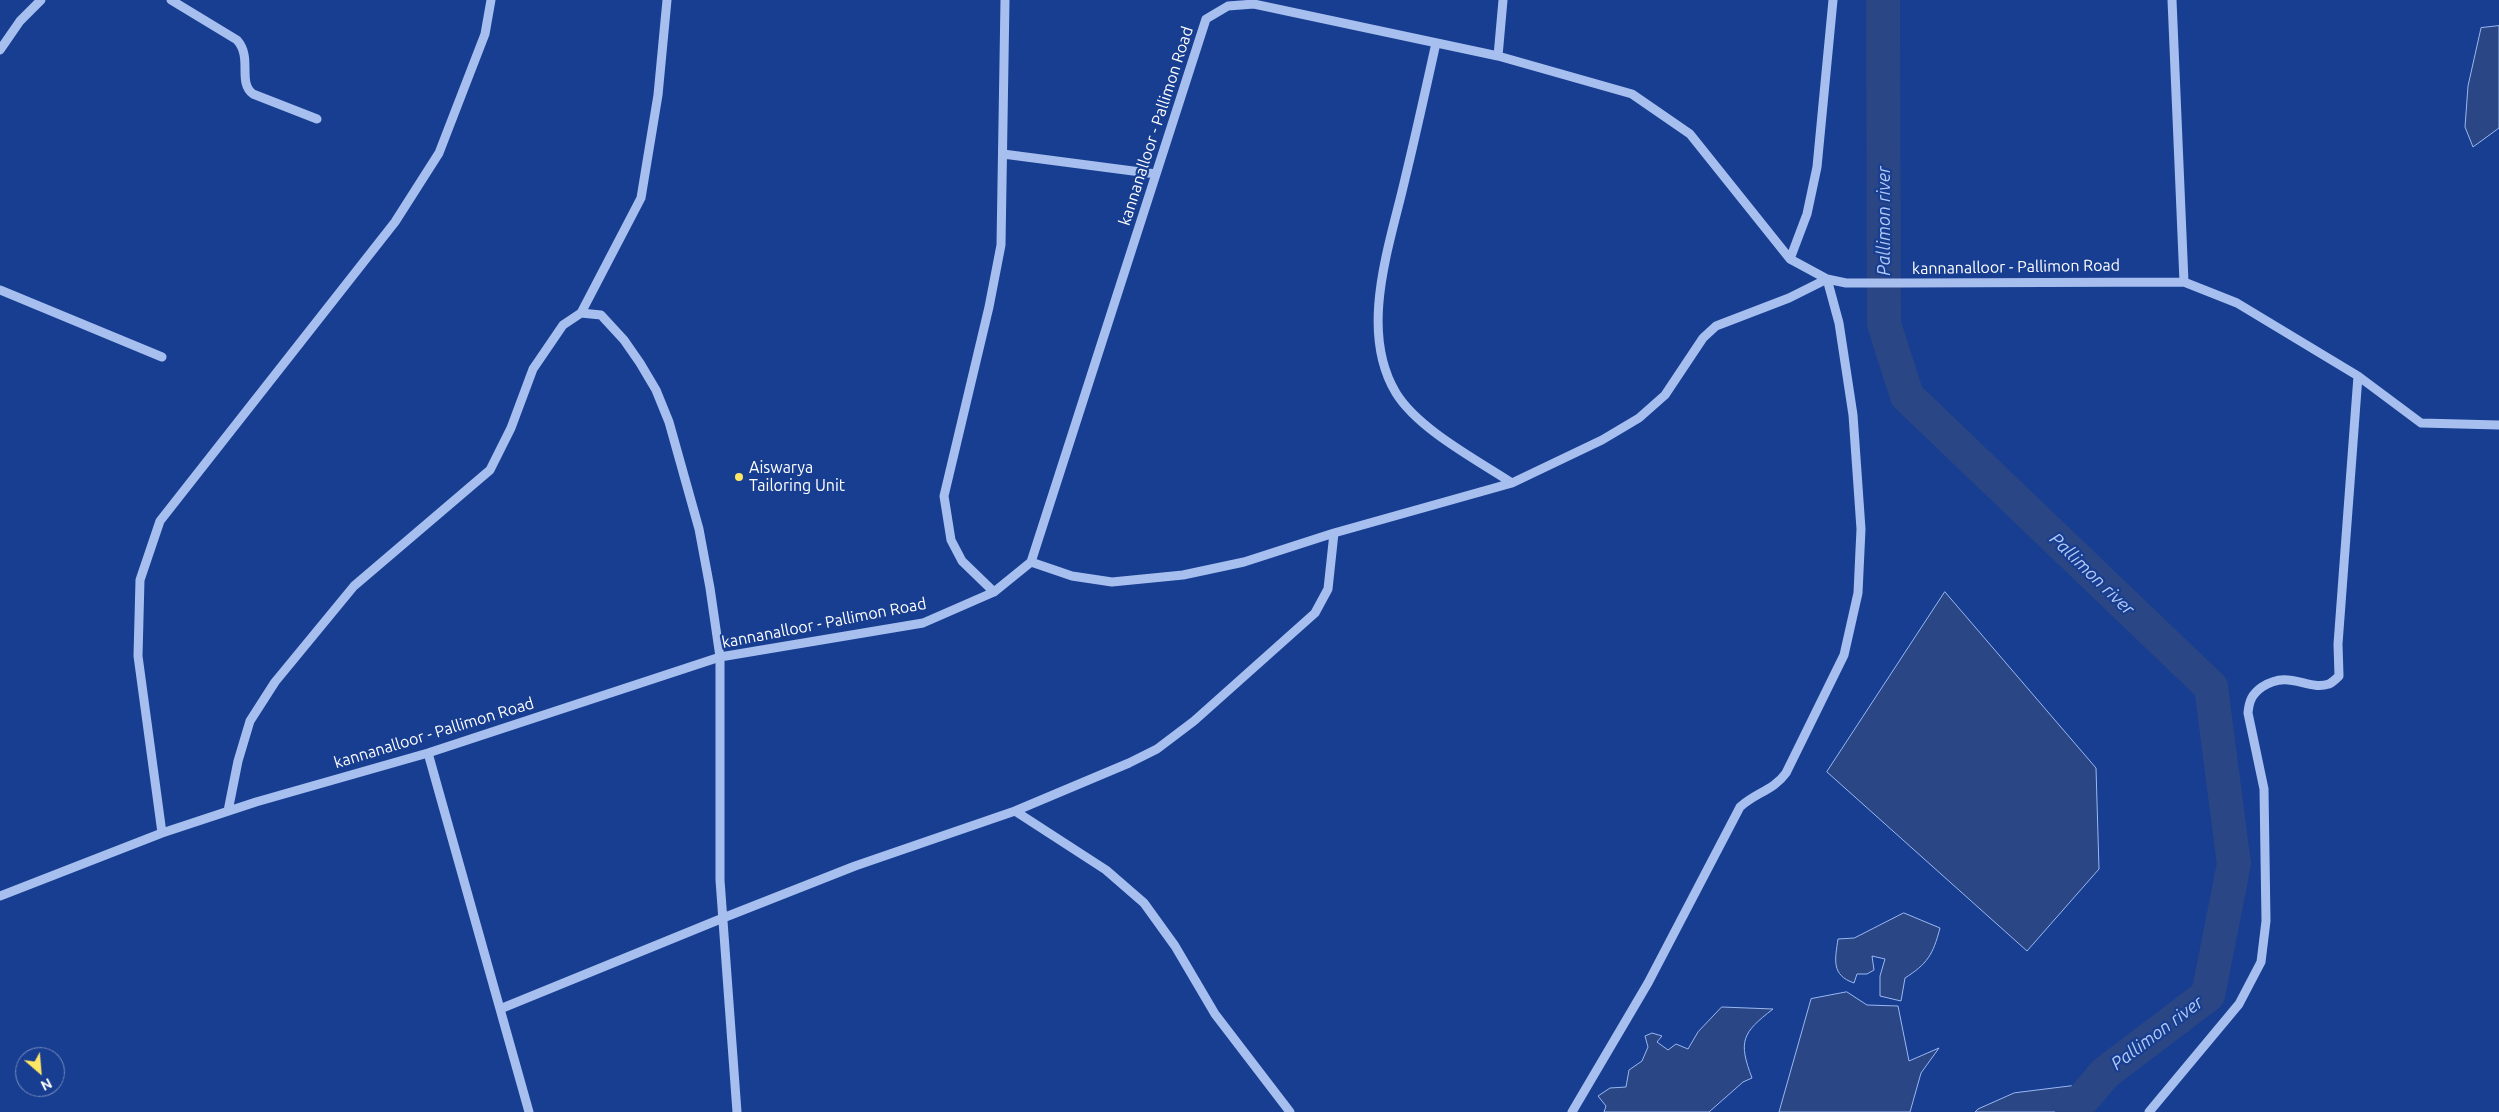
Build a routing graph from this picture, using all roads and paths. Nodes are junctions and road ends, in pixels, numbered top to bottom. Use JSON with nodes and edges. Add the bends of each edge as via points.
{"nodes":[{"id":1,"x":41,"y":0,"type":"edge"},
{"id":2,"x":171,"y":0,"type":"edge"},
{"id":3,"x":491,"y":0,"type":"edge"},
{"id":4,"x":667,"y":0,"type":"edge"},
{"id":5,"x":1005,"y":0,"type":"edge"},
{"id":6,"x":1503,"y":0,"type":"edge"},
{"id":7,"x":1833,"y":0,"type":"edge"},
{"id":8,"x":2172,"y":0,"type":"edge"},
{"id":9,"x":1229,"y":3,"type":"edge"},
{"id":10,"x":1436,"y":43,"type":"junction"},
{"id":11,"x":0,"y":50,"type":"edge"},
{"id":12,"x":1498,"y":56,"type":"junction"},
{"id":13,"x":317,"y":119,"type":"dead end"},
{"id":14,"x":1003,"y":154,"type":"junction"},
{"id":15,"x":1156,"y":174,"type":"junction"},
{"id":16,"x":1790,"y":259,"type":"junction"},
{"id":17,"x":1827,"y":279,"type":"junction"},
{"id":18,"x":2184,"y":282,"type":"junction"},
{"id":19,"x":0,"y":290,"type":"edge"},
{"id":20,"x":581,"y":312,"type":"junction"},
{"id":21,"x":162,"y":357,"type":"dead end"},
{"id":22,"x":2358,"y":376,"type":"junction"},
{"id":23,"x":2499,"y":425,"type":"edge"},
{"id":24,"x":1512,"y":483,"type":"junction"},
{"id":25,"x":1334,"y":533,"type":"junction"},
{"id":26,"x":1031,"y":562,"type":"junction"},
{"id":27,"x":994,"y":592,"type":"junction"},
{"id":28,"x":720,"y":657,"type":"junction"},
{"id":29,"x":428,"y":753,"type":"junction"},
{"id":30,"x":228,"y":811,"type":"junction"},
{"id":31,"x":1015,"y":811,"type":"junction"},
{"id":32,"x":162,"y":833,"type":"junction"},
{"id":33,"x":0,"y":896,"type":"edge"},
{"id":34,"x":723,"y":918,"type":"junction"},
{"id":35,"x":500,"y":1009,"type":"junction"},
{"id":36,"x":529,"y":1112,"type":"edge"},
{"id":37,"x":737,"y":1112,"type":"edge"},
{"id":38,"x":1290,"y":1112,"type":"edge"},
{"id":39,"x":1572,"y":1112,"type":"edge"},
{"id":40,"x":2149,"y":1112,"type":"edge"}],
"edges":[{"from":1,"to":11,"type":"street","via":[[20,21]]},
{"from":2,"to":13,"type":"street","via":[[237,40],[246,58],[245,86],[253,94]]},
{"from":3,"to":32,"type":"street","via":[[485,34],[439,153],[395,222],[160,521],[140,580],[138,656]]},
{"from":4,"to":20,"type":"street","via":[[658,95],[641,198]]},
{"from":5,"to":14,"type":"street"},
{"from":6,"to":12,"type":"street"},
{"from":7,"to":16,"type":"street","via":[[1817,167],[1807,214]]},
{"from":8,"to":18,"type":"street"},
{"from":9,"to":10,"type":"street","name":"kannanalloor - Pallimon Road","via":[[1254,4]]},
{"from":9,"to":15,"type":"street","name":"kannanalloor - Pallimon Road","via":[[1206,19]]},
{"from":10,"to":12,"type":"street","name":"kannanalloor - Pallimon Road"},
{"from":10,"to":24,"type":"street","via":[[1383,278],[1379,318],[1381,354],[1396,393],[1421,422]]},
{"from":12,"to":16,"type":"street","name":"kannanalloor - Pallimon Road","via":[[1632,94],[1690,134]]},
{"from":14,"to":15,"type":"street"},
{"from":14,"to":27,"type":"street","via":[[1001,245],[944,496],[951,540],[962,562]]},
{"from":15,"to":26,"type":"street","name":"kannanalloor - Pallimon Road"},
{"from":16,"to":17,"type":"street","name":"kannanalloor - Pallimon Road"},
{"from":17,"to":18,"type":"street","name":"kannanalloor - Pallimon Road","via":[[1846,283],[1905,284]]},
{"from":17,"to":24,"type":"street","via":[[1789,298],[1716,326],[1704,338],[1665,395],[1640,418]]},
{"from":17,"to":39,"type":"street","via":[[1845,356],[1862,529],[1858,593],[1844,655],[1786,773],[1778,784],[1750,797],[1740,807],[1648,983]]},
{"from":18,"to":22,"type":"street","name":"kannanalloor - Pallimon Road","via":[[2237,304]]},
{"from":19,"to":21,"type":"street"},
{"from":20,"to":28,"type":"street","via":[[602,315],[624,340],[656,390],[669,422],[699,529]]},
{"from":20,"to":30,"type":"street","via":[[563,325],[533,369],[511,428],[490,470],[354,586],[275,682],[250,721]]},
{"from":22,"to":23,"type":"street","name":"kannanalloor - Pallimon Road","via":[[2421,423]]},
{"from":22,"to":40,"type":"street","via":[[2338,676],[2330,684],[2285,678],[2270,682],[2257,690],[2249,701],[2248,713],[2264,789],[2266,921],[2261,962],[2239,1004]]},
{"from":24,"to":25,"type":"street"},
{"from":25,"to":26,"type":"street","via":[[1244,562],[1156,578],[1112,582],[1072,576]]},
{"from":25,"to":31,"type":"street","via":[[1328,590],[1315,613],[1201,715],[1156,749],[1129,763]]},
{"from":26,"to":27,"type":"street","name":"kannanalloor - Pallimon Road"},
{"from":27,"to":28,"type":"street","name":"kannanalloor - Pallimon Road","via":[[923,623]]},
{"from":28,"to":29,"type":"street","name":"kannanalloor - Pallimon Road"},
{"from":28,"to":34,"type":"street","via":[[720,880]]},
{"from":29,"to":30,"type":"street","name":"kannanalloor - Pallimon Road"},
{"from":29,"to":35,"type":"street"},
{"from":30,"to":32,"type":"street","name":"kannanalloor - Pallimon Road"},
{"from":31,"to":34,"type":"street","via":[[855,866]]},
{"from":31,"to":38,"type":"street","via":[[1106,870],[1144,903],[1175,946],[1215,1014]]},
{"from":32,"to":33,"type":"street","name":"kannanalloor - Pallimon Road"},
{"from":34,"to":35,"type":"street"},
{"from":34,"to":37,"type":"street"},
{"from":35,"to":36,"type":"street"}]}
